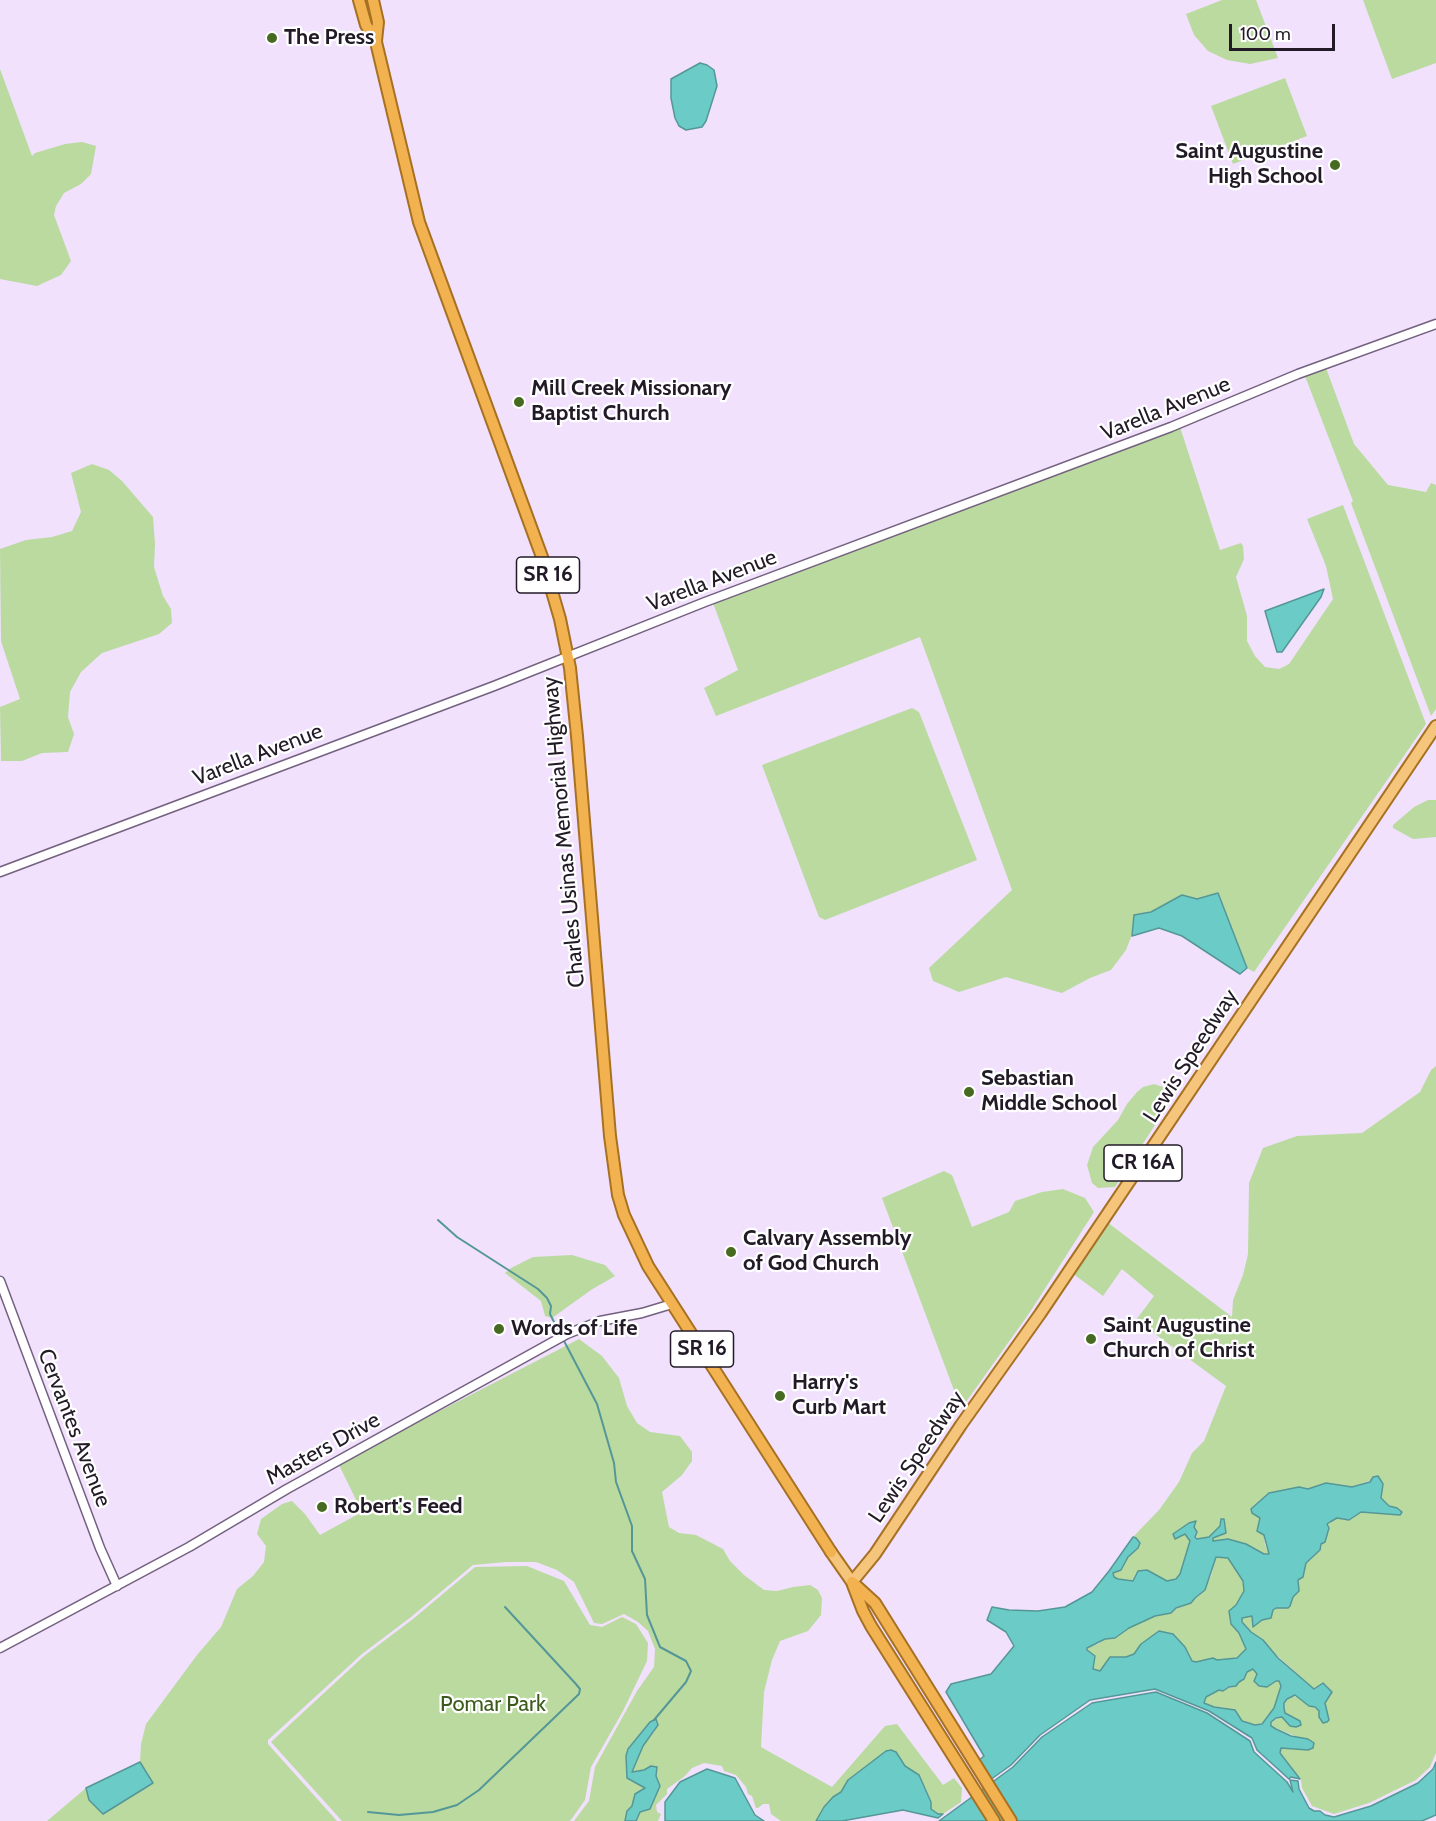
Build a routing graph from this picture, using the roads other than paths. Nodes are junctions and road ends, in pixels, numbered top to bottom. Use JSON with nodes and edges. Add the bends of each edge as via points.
{"nodes":[{"id":1,"x":359,"y":0,"type":"edge"},
{"id":2,"x":373,"y":0,"type":"edge"},
{"id":3,"x":376,"y":42,"type":"junction"},
{"id":4,"x":1436,"y":324,"type":"edge"},
{"id":5,"x":568,"y":657,"type":"junction"},
{"id":6,"x":1436,"y":726,"type":"edge"},
{"id":7,"x":0,"y":872,"type":"edge"},
{"id":8,"x":0,"y":1281,"type":"edge"},
{"id":9,"x":672,"y":1304,"type":"junction"},
{"id":10,"x":831,"y":1552,"type":"joint"},
{"id":11,"x":852,"y":1582,"type":"junction"},
{"id":12,"x":117,"y":1586,"type":"junction"},
{"id":13,"x":0,"y":1648,"type":"edge"},
{"id":14,"x":994,"y":1821,"type":"edge"},
{"id":15,"x":1011,"y":1821,"type":"edge"}],
"edges":[{"from":1,"to":3,"type":"highway","name":"Charles Usinas Memorial Highway","number":"SR 16"},
{"from":2,"to":3,"type":"highway","name":"Charles Usinas Memorial Highway","number":"SR 16","via":[[378,22]]},
{"from":3,"to":5,"type":"highway","name":"Charles Usinas Memorial Highway","number":"SR 16","via":[[419,222],[542,556]]},
{"from":4,"to":5,"type":"street","name":"Varella Avenue"},
{"from":5,"to":7,"type":"street","name":"Varella Avenue"},
{"from":5,"to":9,"type":"highway","name":"Charles Usinas Memorial Highway","number":"SR 16","via":[[618,1195],[637,1245]]},
{"from":6,"to":11,"type":"main road","name":"Lewis Speedway","number":"CR 16A","via":[[1101,1226]]},
{"from":8,"to":12,"type":"street","name":"Cervantes Avenue"},
{"from":9,"to":10,"type":"highway","name":"Charles Usinas Memorial Highway","number":"SR 16"},
{"from":9,"to":12,"type":"street","name":"Masters Drive","via":[[600,1321],[567,1334]]},
{"from":10,"to":11,"type":"main road","name":"Charles Usinas Memorial Highway","number":"SR 16"},
{"from":11,"to":14,"type":"highway","name":"Charles Usinas Memorial Highway","number":"SR 16","via":[[862,1611]]},
{"from":11,"to":15,"type":"highway","name":"Charles Usinas Memorial Highway","number":"SR 16","via":[[875,1603]]},
{"from":12,"to":13,"type":"street","name":"Masters Drive"}]}
